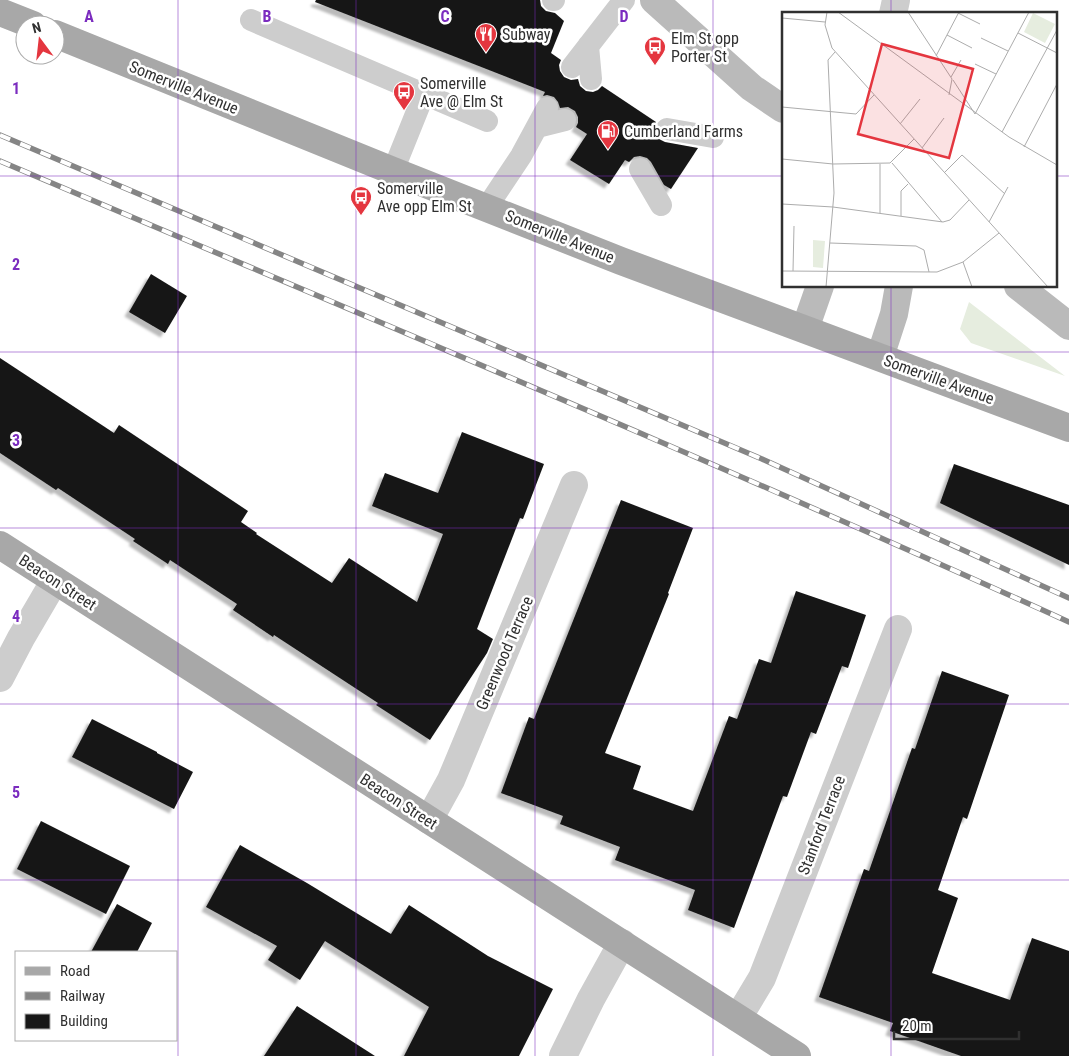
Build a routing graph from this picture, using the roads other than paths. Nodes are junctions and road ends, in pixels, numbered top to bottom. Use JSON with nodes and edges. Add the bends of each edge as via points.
{"nodes":[{"id":1,"x":624,"y":0,"type":"edge"},
{"id":2,"x":654,"y":0,"type":"edge"},
{"id":3,"x":0,"y":12,"type":"edge"},
{"id":4,"x":15,"y":18,"type":"edge"},
{"id":5,"x":251,"y":20,"type":"dead end"},
{"id":6,"x":65,"y":38,"type":"edge"},
{"id":7,"x":588,"y":46,"type":"junction"},
{"id":8,"x":572,"y":67,"type":"dead end"},
{"id":9,"x":591,"y":79,"type":"dead end"},
{"id":10,"x":752,"y":88,"type":"junction"},
{"id":11,"x":424,"y":94,"type":"junction"},
{"id":12,"x":782,"y":107,"type":"edge"},
{"id":13,"x":565,"y":120,"type":"dead end"},
{"id":14,"x":487,"y":121,"type":"dead end"},
{"id":15,"x":782,"y":125,"type":"edge"},
{"id":16,"x":667,"y":129,"type":"dead end"},
{"id":17,"x":713,"y":137,"type":"dead end"},
{"id":18,"x":640,"y":169,"type":"dead end"},
{"id":19,"x":393,"y":171,"type":"junction"},
{"id":20,"x":660,"y":205,"type":"dead end"},
{"id":21,"x":486,"y":207,"type":"junction"},
{"id":22,"x":819,"y":288,"type":"edge"},
{"id":23,"x":898,"y":288,"type":"edge"},
{"id":24,"x":1021,"y":288,"type":"edge"},
{"id":25,"x":1069,"y":326,"type":"edge"},
{"id":26,"x":805,"y":329,"type":"junction"},
{"id":27,"x":880,"y":357,"type":"junction"},
{"id":28,"x":1069,"y":428,"type":"edge"},
{"id":29,"x":574,"y":484,"type":"dead end"},
{"id":30,"x":0,"y":545,"type":"edge"},
{"id":31,"x":55,"y":580,"type":"junction"},
{"id":32,"x":898,"y":629,"type":"dead end"},
{"id":33,"x":0,"y":678,"type":"edge"},
{"id":34,"x":430,"y":820,"type":"junction"},
{"id":35,"x":622,"y":943,"type":"junction"},
{"id":36,"x":738,"y":1018,"type":"junction"},
{"id":37,"x":562,"y":1056,"type":"edge"},
{"id":38,"x":798,"y":1056,"type":"edge"}],
"edges":[{"from":1,"to":7,"type":"lane"},
{"from":2,"to":10,"type":"main road"},
{"from":3,"to":4,"type":"main road"},
{"from":5,"to":11,"type":"lane"},
{"from":6,"to":19,"type":"main road","name":"Somerville Avenue"},
{"from":7,"to":8,"type":"lane"},
{"from":7,"to":9,"type":"lane"},
{"from":10,"to":12,"type":"main road"},
{"from":10,"to":15,"type":"main road"},
{"from":11,"to":14,"type":"lane"},
{"from":11,"to":19,"type":"lane"},
{"from":13,"to":21,"type":"lane","via":[[542,117],[521,156]]},
{"from":16,"to":17,"type":"lane"},
{"from":18,"to":20,"type":"lane"},
{"from":19,"to":21,"type":"main road","name":"Somerville Avenue"},
{"from":21,"to":26,"type":"main road","name":"Somerville Avenue"},
{"from":22,"to":26,"type":"main road"},
{"from":23,"to":27,"type":"main road","via":[[894,314]]},
{"from":24,"to":25,"type":"main road"},
{"from":26,"to":27,"type":"main road","name":"Somerville Avenue"},
{"from":27,"to":28,"type":"main road","name":"Somerville Avenue"},
{"from":29,"to":34,"type":"street","name":"Greenwood Terrace","via":[[451,780]]},
{"from":30,"to":31,"type":"main road","name":"Beacon Street"},
{"from":31,"to":33,"type":"street"},
{"from":31,"to":34,"type":"main road","name":"Beacon Street"},
{"from":32,"to":36,"type":"street","name":"Stanford Terrace","via":[[762,978]]},
{"from":34,"to":35,"type":"main road","name":"Beacon Street"},
{"from":35,"to":36,"type":"main road","name":"Beacon Street"},
{"from":35,"to":37,"type":"street"},
{"from":36,"to":38,"type":"main road","name":"Beacon Street"}]}
